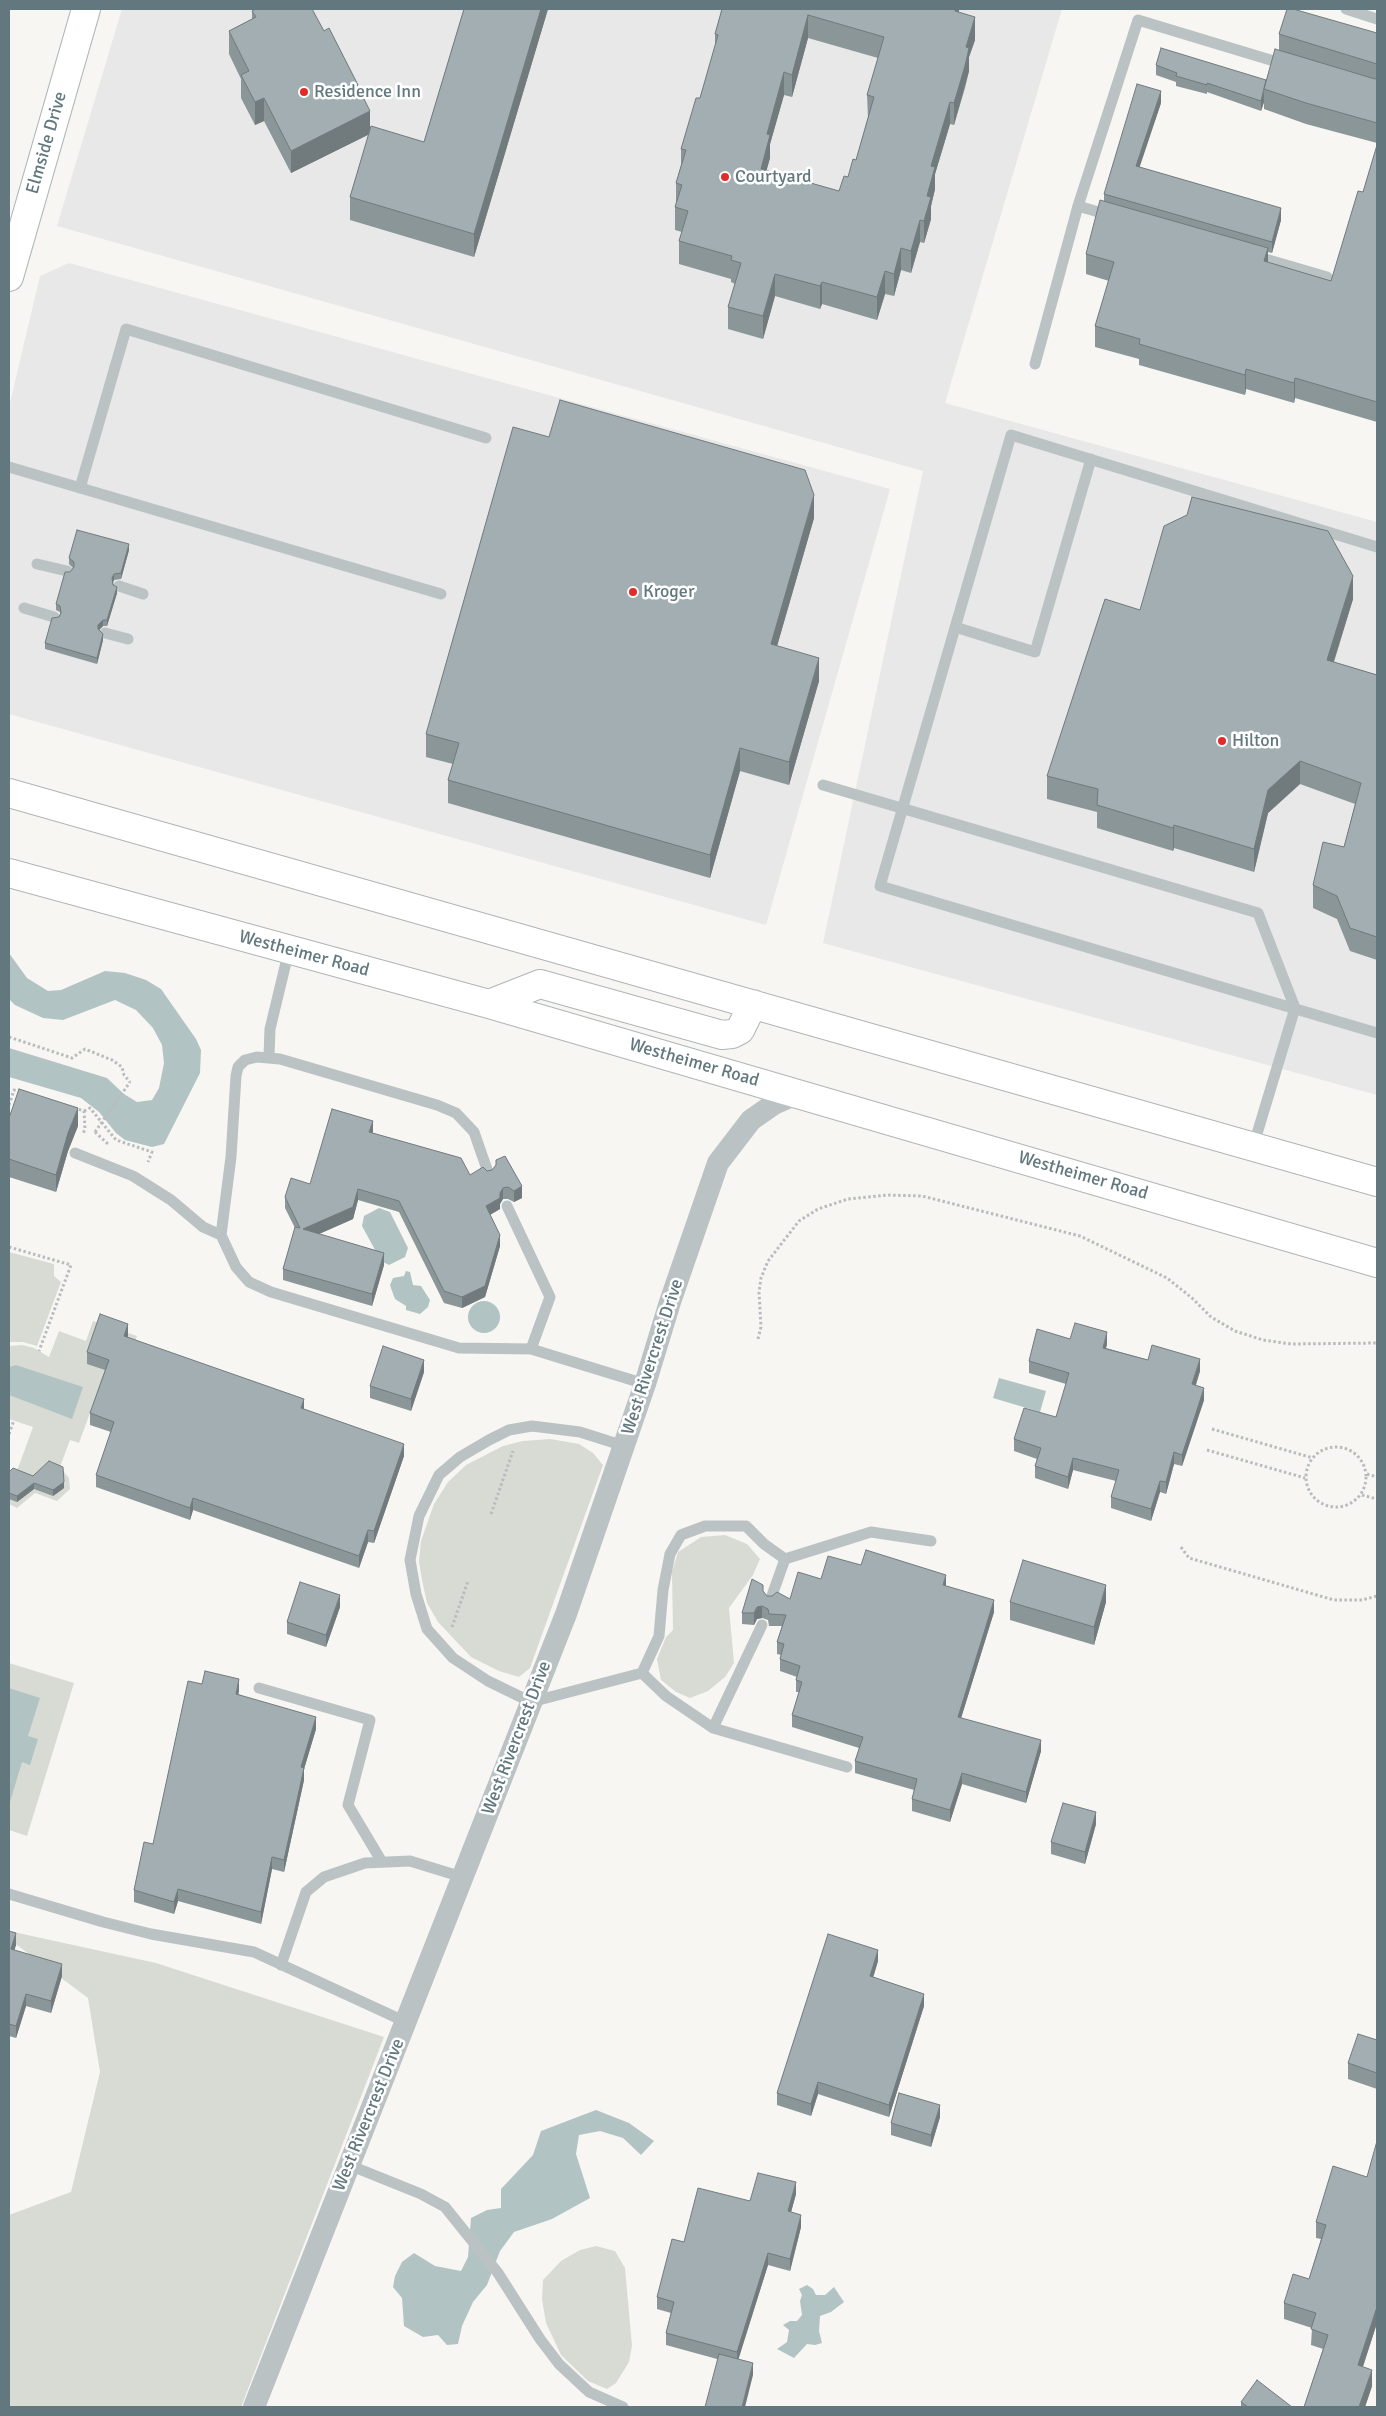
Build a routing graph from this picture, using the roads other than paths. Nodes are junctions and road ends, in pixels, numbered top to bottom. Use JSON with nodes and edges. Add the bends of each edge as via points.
{"nodes":[{"id":1,"x":86,"y":9,"type":"edge"},
{"id":2,"x":1346,"y":9,"type":"edge"},
{"id":3,"x":1377,"y":19,"type":"edge"},
{"id":4,"x":1301,"y":69,"type":"edge"},
{"id":5,"x":1078,"y":206,"type":"junction"},
{"id":6,"x":1126,"y":220,"type":"edge"},
{"id":7,"x":1241,"y":252,"type":"edge"},
{"id":8,"x":1328,"y":276,"type":"dead end"},
{"id":9,"x":9,"y":277,"type":"edge"},
{"id":10,"x":1035,"y":364,"type":"dead end"},
{"id":11,"x":486,"y":438,"type":"dead end"},
{"id":12,"x":1091,"y":459,"type":"junction"},
{"id":13,"x":9,"y":466,"type":"edge"},
{"id":14,"x":80,"y":488,"type":"junction"},
{"id":15,"x":1377,"y":547,"type":"edge"},
{"id":16,"x":37,"y":564,"type":"dead end"},
{"id":17,"x":67,"y":571,"type":"edge"},
{"id":18,"x":119,"y":586,"type":"edge"},
{"id":19,"x":142,"y":594,"type":"dead end"},
{"id":20,"x":441,"y":594,"type":"dead end"},
{"id":21,"x":24,"y":608,"type":"dead end"},
{"id":22,"x":54,"y":617,"type":"edge"},
{"id":23,"x":955,"y":627,"type":"junction"},
{"id":24,"x":105,"y":633,"type":"edge"},
{"id":25,"x":128,"y":639,"type":"dead end"},
{"id":26,"x":823,"y":785,"type":"dead end"},
{"id":27,"x":9,"y":793,"type":"edge"},
{"id":28,"x":903,"y":808,"type":"junction"},
{"id":29,"x":9,"y":873,"type":"edge"},
{"id":30,"x":289,"y":950,"type":"junction"},
{"id":31,"x":489,"y":1004,"type":"junction"},
{"id":32,"x":753,"y":1004,"type":"junction"},
{"id":33,"x":1295,"y":1008,"type":"junction"},
{"id":34,"x":1377,"y":1033,"type":"edge"},
{"id":35,"x":268,"y":1056,"type":"junction"},
{"id":36,"x":799,"y":1093,"type":"junction"},
{"id":37,"x":1253,"y":1147,"type":"junction"},
{"id":38,"x":75,"y":1153,"type":"dead end"},
{"id":39,"x":489,"y":1175,"type":"edge"},
{"id":40,"x":1377,"y":1182,"type":"edge"},
{"id":41,"x":507,"y":1206,"type":"dead end"},
{"id":42,"x":221,"y":1235,"type":"junction"},
{"id":43,"x":1377,"y":1263,"type":"edge"},
{"id":44,"x":530,"y":1349,"type":"junction"},
{"id":45,"x":645,"y":1384,"type":"junction"},
{"id":46,"x":624,"y":1446,"type":"junction"},
{"id":47,"x":931,"y":1541,"type":"dead end"},
{"id":48,"x":785,"y":1559,"type":"junction"},
{"id":49,"x":770,"y":1600,"type":"edge"},
{"id":50,"x":762,"y":1625,"type":"dead end"},
{"id":51,"x":642,"y":1673,"type":"junction"},
{"id":52,"x":259,"y":1688,"type":"dead end"},
{"id":53,"x":531,"y":1702,"type":"junction"},
{"id":54,"x":713,"y":1728,"type":"junction"},
{"id":55,"x":846,"y":1767,"type":"dead end"},
{"id":56,"x":382,"y":1862,"type":"junction"},
{"id":57,"x":462,"y":1877,"type":"junction"},
{"id":58,"x":9,"y":1894,"type":"edge"},
{"id":59,"x":281,"y":1965,"type":"junction"},
{"id":60,"x":406,"y":2022,"type":"junction"},
{"id":61,"x":349,"y":2165,"type":"junction"},
{"id":62,"x":254,"y":2407,"type":"edge"},
{"id":63,"x":623,"y":2407,"type":"edge"}],
"edges":[{"from":1,"to":9,"type":"main road","name":"Elmside Drive"},
{"from":2,"to":3,"type":"lane"},
{"from":4,"to":5,"type":"lane","via":[[1138,20]]},
{"from":5,"to":6,"type":"lane"},
{"from":5,"to":10,"type":"lane"},
{"from":7,"to":8,"type":"lane"},
{"from":11,"to":14,"type":"lane","via":[[126,329]]},
{"from":12,"to":15,"type":"lane"},
{"from":12,"to":23,"type":"lane","via":[[1011,435]]},
{"from":12,"to":23,"type":"lane","via":[[1035,652]]},
{"from":13,"to":14,"type":"lane"},
{"from":14,"to":20,"type":"lane"},
{"from":16,"to":17,"type":"lane"},
{"from":18,"to":19,"type":"lane"},
{"from":21,"to":22,"type":"lane"},
{"from":23,"to":28,"type":"lane"},
{"from":24,"to":25,"type":"lane"},
{"from":26,"to":28,"type":"lane"},
{"from":27,"to":32,"type":"main road"},
{"from":28,"to":33,"type":"lane","via":[[1258,913]]},
{"from":28,"to":33,"type":"lane","via":[[880,886]]},
{"from":29,"to":30,"type":"main road","name":"Westheimer Road"},
{"from":30,"to":31,"type":"main road","name":"Westheimer Road"},
{"from":30,"to":35,"type":"lane","via":[[270,1029]]},
{"from":31,"to":32,"type":"main road","via":[[540,984],[722,1035],[740,1030]]},
{"from":31,"to":36,"type":"main road","name":"Westheimer Road"},
{"from":32,"to":37,"type":"main road"},
{"from":33,"to":34,"type":"lane"},
{"from":33,"to":37,"type":"lane"},
{"from":35,"to":39,"type":"lane","via":[[456,1113],[474,1132]]},
{"from":35,"to":42,"type":"lane","via":[[245,1060],[238,1067]]},
{"from":36,"to":43,"type":"main road","name":"Westheimer Road"},
{"from":36,"to":45,"type":"street","name":"West Rivercrest Drive","via":[[774,1104],[751,1120],[718,1163]]},
{"from":37,"to":40,"type":"main road"},
{"from":38,"to":42,"type":"lane","via":[[133,1176],[171,1200],[203,1227]]},
{"from":41,"to":44,"type":"lane","via":[[550,1297]]},
{"from":42,"to":44,"type":"lane","via":[[236,1267],[248,1282],[271,1292],[459,1348]]},
{"from":44,"to":45,"type":"lane"},
{"from":45,"to":46,"type":"street","name":"West Rivercrest Drive"},
{"from":46,"to":53,"type":"street","name":"West Rivercrest Drive","via":[[566,1614]]},
{"from":46,"to":53,"type":"lane","via":[[580,1432],[532,1426],[509,1430],[460,1457],[439,1475],[419,1516],[410,1560],[427,1629],[453,1658],[488,1681]]},
{"from":47,"to":48,"type":"lane","via":[[871,1532]]},
{"from":48,"to":49,"type":"lane"},
{"from":48,"to":51,"type":"lane","via":[[746,1526],[705,1526],[681,1535],[670,1554],[659,1636]]},
{"from":50,"to":54,"type":"lane"},
{"from":51,"to":53,"type":"lane"},
{"from":51,"to":54,"type":"lane","via":[[666,1696]]},
{"from":52,"to":56,"type":"lane","via":[[370,1720],[348,1805]]},
{"from":53,"to":57,"type":"street","name":"West Rivercrest Drive"},
{"from":54,"to":55,"type":"lane"},
{"from":56,"to":57,"type":"lane","via":[[410,1861]]},
{"from":56,"to":59,"type":"lane","via":[[324,1877],[306,1892]]},
{"from":57,"to":60,"type":"street","name":"West Rivercrest Drive"},
{"from":58,"to":59,"type":"lane","via":[[151,1934],[254,1952]]},
{"from":59,"to":60,"type":"lane"},
{"from":60,"to":61,"type":"street","name":"West Rivercrest Drive"},
{"from":61,"to":62,"type":"street","name":"West Rivercrest Drive"},
{"from":61,"to":63,"type":"lane","via":[[445,2207],[498,2272],[559,2364],[589,2392]]}]}
